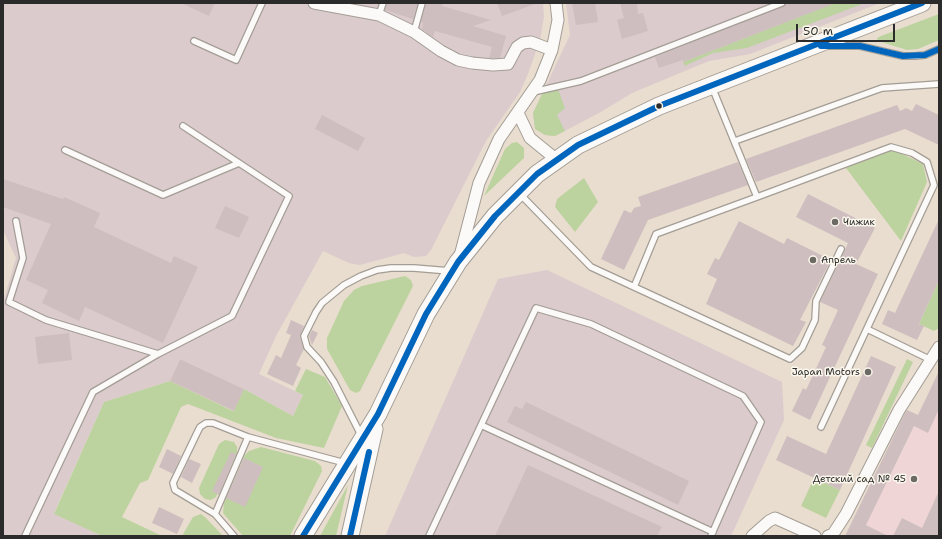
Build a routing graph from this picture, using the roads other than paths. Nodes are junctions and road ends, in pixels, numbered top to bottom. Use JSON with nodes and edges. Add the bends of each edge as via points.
{"nodes":[{"id":1,"x":262,"y":3,"type":"edge"},
{"id":2,"x":314,"y":3,"type":"edge"},
{"id":3,"x":383,"y":3,"type":"edge"},
{"id":4,"x":422,"y":3,"type":"edge"},
{"id":5,"x":556,"y":3,"type":"edge"},
{"id":6,"x":782,"y":3,"type":"edge"},
{"id":7,"x":922,"y":3,"type":"edge"},
{"id":8,"x":335,"y":5,"type":"edge"},
{"id":9,"x":379,"y":15,"type":"junction"},
{"id":10,"x":414,"y":32,"type":"junction"},
{"id":11,"x":194,"y":41,"type":"dead end"},
{"id":12,"x":809,"y":46,"type":"junction"},
{"id":13,"x":939,"y":49,"type":"edge"},
{"id":14,"x":552,"y":50,"type":"junction"},
{"id":15,"x":711,"y":84,"type":"junction"},
{"id":16,"x":939,"y":84,"type":"edge"},
{"id":17,"x":533,"y":92,"type":"junction"},
{"id":18,"x":518,"y":113,"type":"junction"},
{"id":19,"x":183,"y":126,"type":"dead end"},
{"id":20,"x":735,"y":141,"type":"junction"},
{"id":21,"x":66,"y":150,"type":"dead end"},
{"id":22,"x":557,"y":160,"type":"junction"},
{"id":23,"x":239,"y":163,"type":"junction"},
{"id":24,"x":518,"y":191,"type":"junction"},
{"id":25,"x":757,"y":197,"type":"junction"},
{"id":26,"x":16,"y":221,"type":"dead end"},
{"id":27,"x":841,"y":249,"type":"dead end"},
{"id":28,"x":455,"y":267,"type":"junction"},
{"id":29,"x":634,"y":287,"type":"junction"},
{"id":30,"x":866,"y":329,"type":"junction"},
{"id":31,"x":939,"y":347,"type":"edge"},
{"id":32,"x":158,"y":354,"type":"junction"},
{"id":33,"x":931,"y":360,"type":"junction"},
{"id":34,"x":378,"y":414,"type":"junction"},
{"id":35,"x":481,"y":425,"type":"junction"},
{"id":36,"x":821,"y":427,"type":"dead end"},
{"id":37,"x":248,"y":437,"type":"junction"},
{"id":38,"x":363,"y":439,"type":"junction"},
{"id":39,"x":348,"y":463,"type":"junction"},
{"id":40,"x":214,"y":514,"type":"junction"},
{"id":41,"x":712,"y":534,"type":"edge"},
{"id":42,"x":25,"y":536,"type":"edge"},
{"id":43,"x":234,"y":536,"type":"edge"},
{"id":44,"x":303,"y":536,"type":"edge"},
{"id":45,"x":350,"y":536,"type":"edge"},
{"id":46,"x":430,"y":536,"type":"edge"},
{"id":47,"x":752,"y":536,"type":"edge"},
{"id":48,"x":815,"y":536,"type":"edge"},
{"id":49,"x":828,"y":536,"type":"edge"}],
"edges":[{"from":1,"to":11,"type":"lane","via":[[236,60]]},
{"from":2,"to":8,"type":"street"},
{"from":3,"to":9,"type":"lane"},
{"from":4,"to":10,"type":"lane"},
{"from":5,"to":14,"type":"street","via":[[558,20]]},
{"from":6,"to":17,"type":"lane","via":[[581,81]]},
{"from":7,"to":12,"type":"main road"},
{"from":8,"to":9,"type":"street"},
{"from":9,"to":10,"type":"street"},
{"from":10,"to":14,"type":"street","via":[[441,51],[458,60],[472,63],[508,64],[518,47],[524,43],[531,42]]},
{"from":12,"to":13,"type":"lane","via":[[860,46],[903,56],[925,55]]},
{"from":12,"to":15,"type":"main road"},
{"from":14,"to":17,"type":"street"},
{"from":15,"to":20,"type":"lane"},
{"from":15,"to":22,"type":"main road","via":[[578,145]]},
{"from":16,"to":20,"type":"lane","via":[[882,88]]},
{"from":17,"to":18,"type":"street"},
{"from":18,"to":22,"type":"street","via":[[530,138]]},
{"from":18,"to":28,"type":"street","via":[[499,139],[479,183]]},
{"from":19,"to":23,"type":"lane"},
{"from":20,"to":25,"type":"lane"},
{"from":21,"to":23,"type":"lane","via":[[163,195]]},
{"from":22,"to":24,"type":"main road"},
{"from":23,"to":32,"type":"lane","via":[[289,196],[232,316]]},
{"from":24,"to":28,"type":"main road"},
{"from":24,"to":29,"type":"lane","via":[[591,267]]},
{"from":25,"to":29,"type":"lane","via":[[656,234]]},
{"from":25,"to":30,"type":"lane","via":[[891,147],[912,153],[927,162],[934,185]]},
{"from":26,"to":32,"type":"lane","via":[[23,258],[9,302],[46,320]]},
{"from":27,"to":29,"type":"lane","via":[[816,301],[815,320],[802,348],[790,359]]},
{"from":28,"to":34,"type":"main road","via":[[426,314]]},
{"from":28,"to":38,"type":"lane","via":[[377,270],[344,285],[322,303],[316,312],[304,336],[307,347],[334,382]]},
{"from":30,"to":33,"type":"lane"},
{"from":30,"to":36,"type":"lane"},
{"from":31,"to":33,"type":"street"},
{"from":32,"to":42,"type":"lane","via":[[93,392]]},
{"from":33,"to":49,"type":"street","via":[[899,410],[846,514],[833,534]]},
{"from":34,"to":38,"type":"main road"},
{"from":34,"to":45,"type":"main road"},
{"from":35,"to":41,"type":"lane"},
{"from":35,"to":41,"type":"lane","via":[[536,308],[591,324],[743,396],[761,422]]},
{"from":35,"to":46,"type":"lane"},
{"from":37,"to":39,"type":"lane"},
{"from":37,"to":40,"type":"lane"},
{"from":37,"to":40,"type":"lane","via":[[206,423],[200,427],[173,483],[175,490],[181,495]]},
{"from":38,"to":39,"type":"main road"},
{"from":39,"to":44,"type":"main road"},
{"from":40,"to":43,"type":"lane"},
{"from":47,"to":48,"type":"street","via":[[775,518]]}]}
